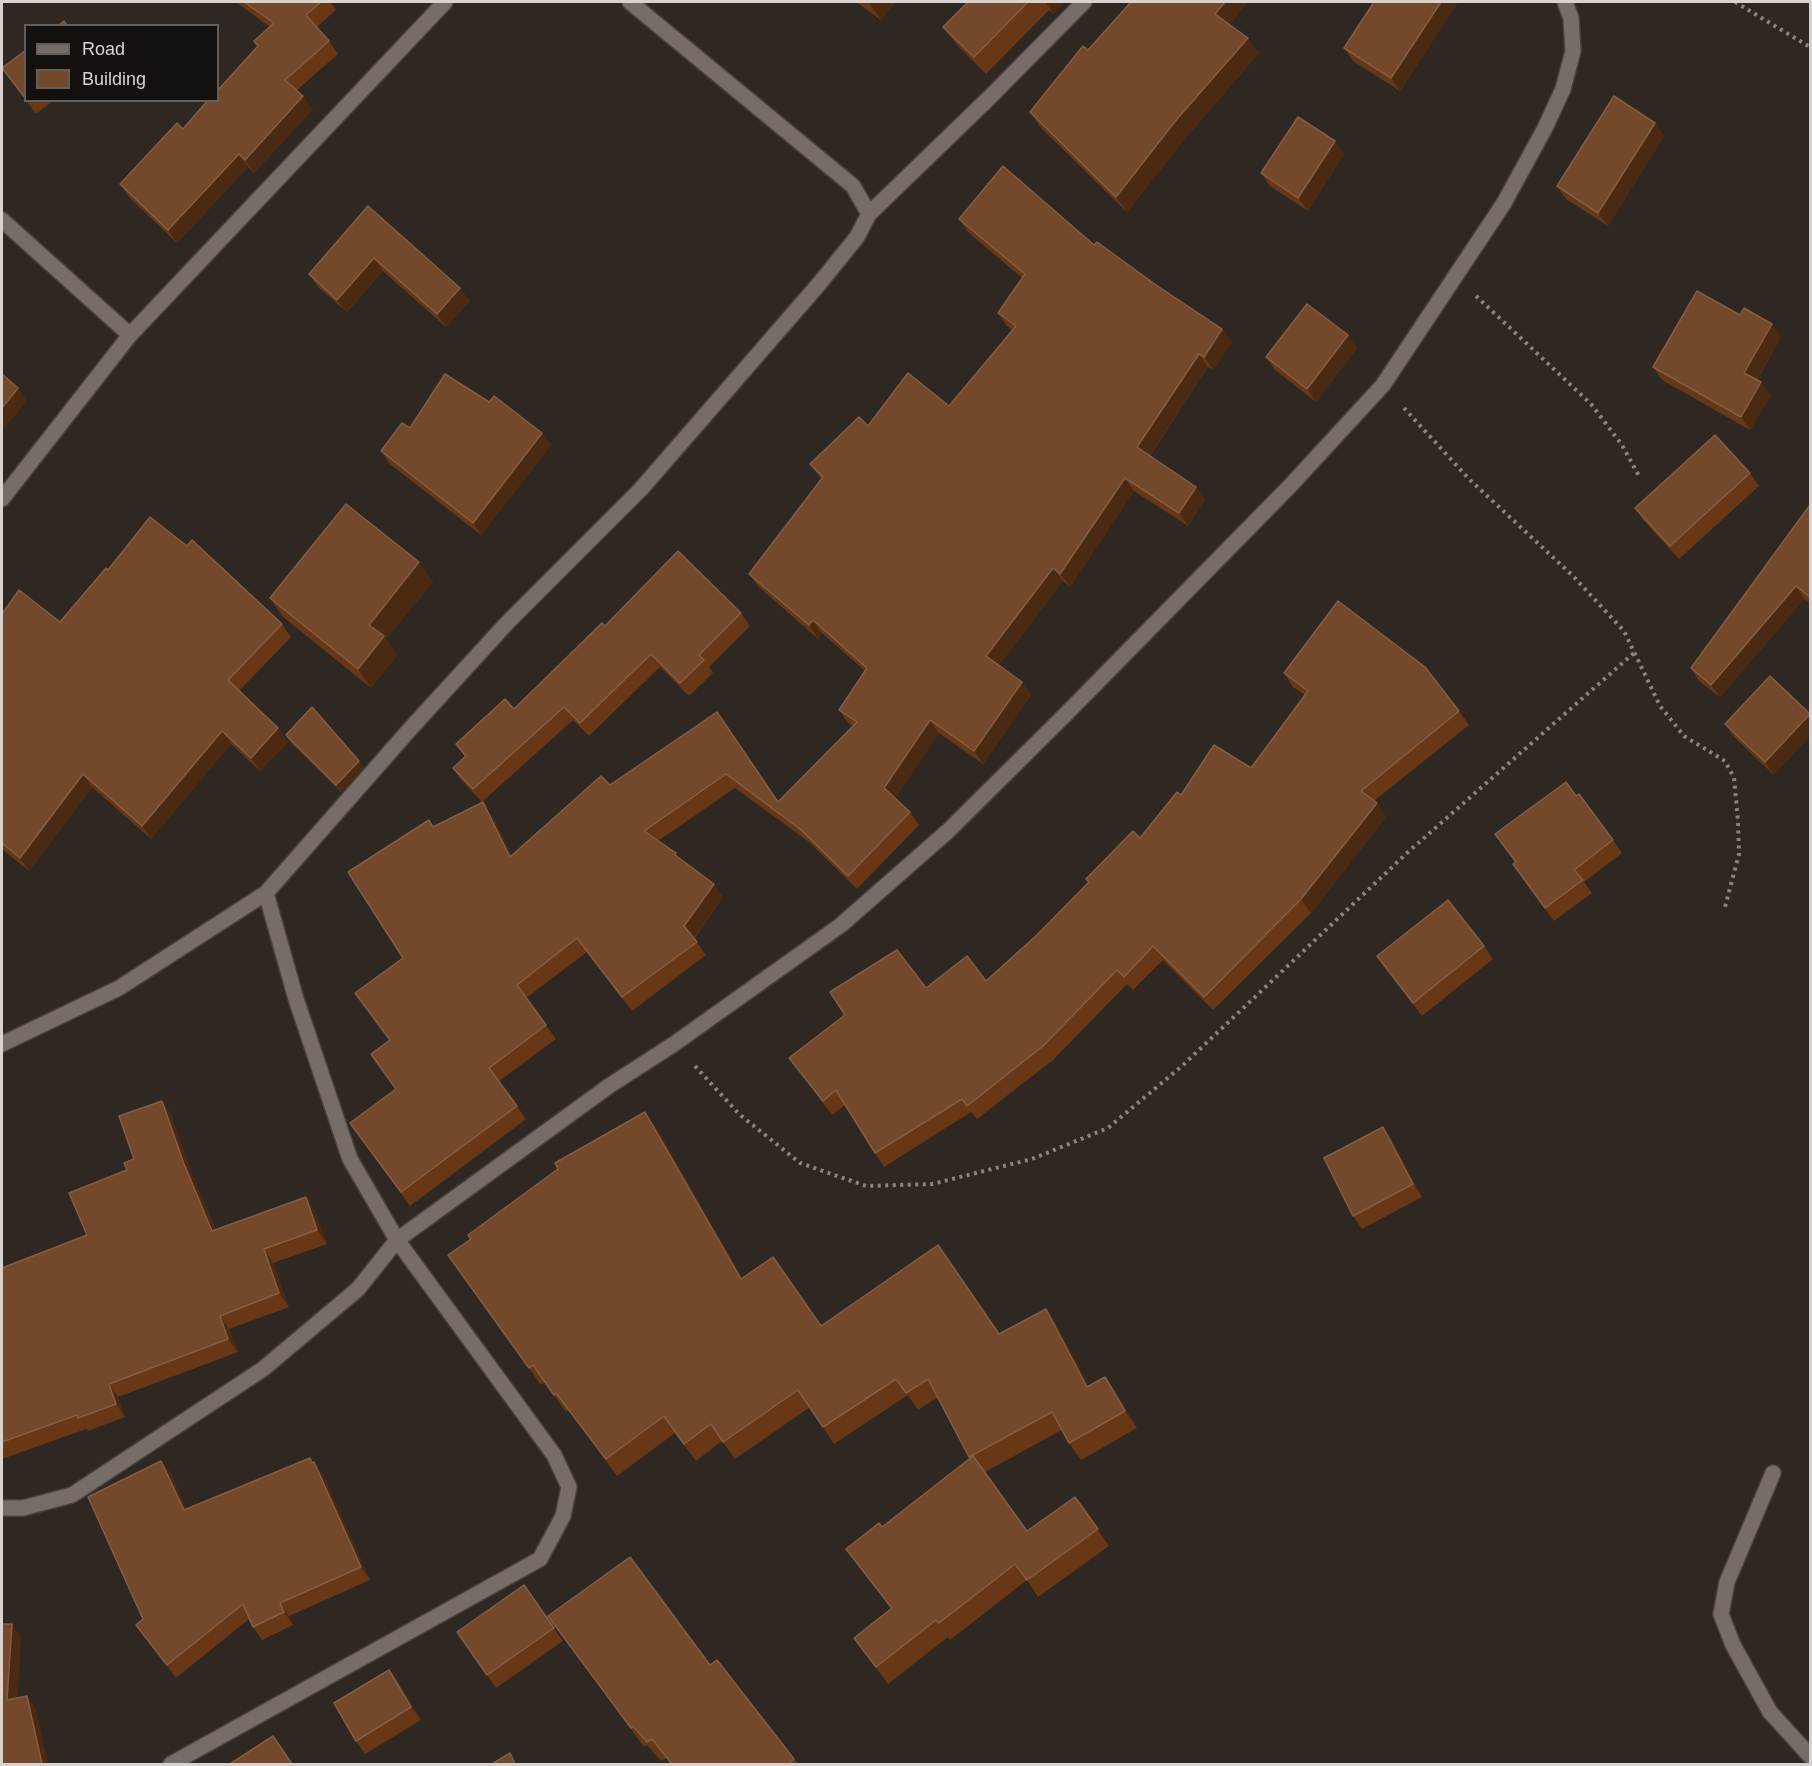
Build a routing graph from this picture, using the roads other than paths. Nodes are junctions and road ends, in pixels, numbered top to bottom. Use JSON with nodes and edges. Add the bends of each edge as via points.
{"nodes":[{"id":1,"x":445,"y":2,"type":"edge"},
{"id":2,"x":630,"y":2,"type":"edge"},
{"id":3,"x":1084,"y":2,"type":"edge"},
{"id":4,"x":1565,"y":2,"type":"edge"},
{"id":5,"x":869,"y":214,"type":"junction"},
{"id":6,"x":2,"y":220,"type":"edge"},
{"id":7,"x":130,"y":335,"type":"junction"},
{"id":8,"x":2,"y":499,"type":"edge"},
{"id":9,"x":266,"y":893,"type":"junction"},
{"id":10,"x":2,"y":1044,"type":"edge"},
{"id":11,"x":397,"y":1240,"type":"junction"},
{"id":12,"x":1773,"y":1473,"type":"dead end"},
{"id":13,"x":2,"y":1508,"type":"edge"},
{"id":14,"x":1810,"y":1756,"type":"edge"},
{"id":15,"x":171,"y":1764,"type":"edge"}],
"edges":[{"from":1,"to":7,"type":"street"},
{"from":2,"to":5,"type":"street","via":[[853,186]]},
{"from":3,"to":5,"type":"street"},
{"from":4,"to":11,"type":"street","via":[[1571,18],[1573,51],[1563,89],[1504,203],[1383,385],[1290,486],[948,831],[841,925]]},
{"from":5,"to":9,"type":"street","via":[[857,237],[819,284],[641,489],[507,623]]},
{"from":6,"to":7,"type":"street"},
{"from":7,"to":8,"type":"street"},
{"from":9,"to":10,"type":"street","via":[[119,988]]},
{"from":9,"to":11,"type":"street","via":[[296,999],[350,1159]]},
{"from":11,"to":13,"type":"street","via":[[358,1289],[262,1369],[72,1495],[23,1508]]},
{"from":11,"to":15,"type":"street","via":[[554,1455],[569,1487],[563,1516],[540,1560]]},
{"from":12,"to":14,"type":"street","via":[[1727,1582],[1721,1614],[1733,1645],[1770,1712]]}]}
